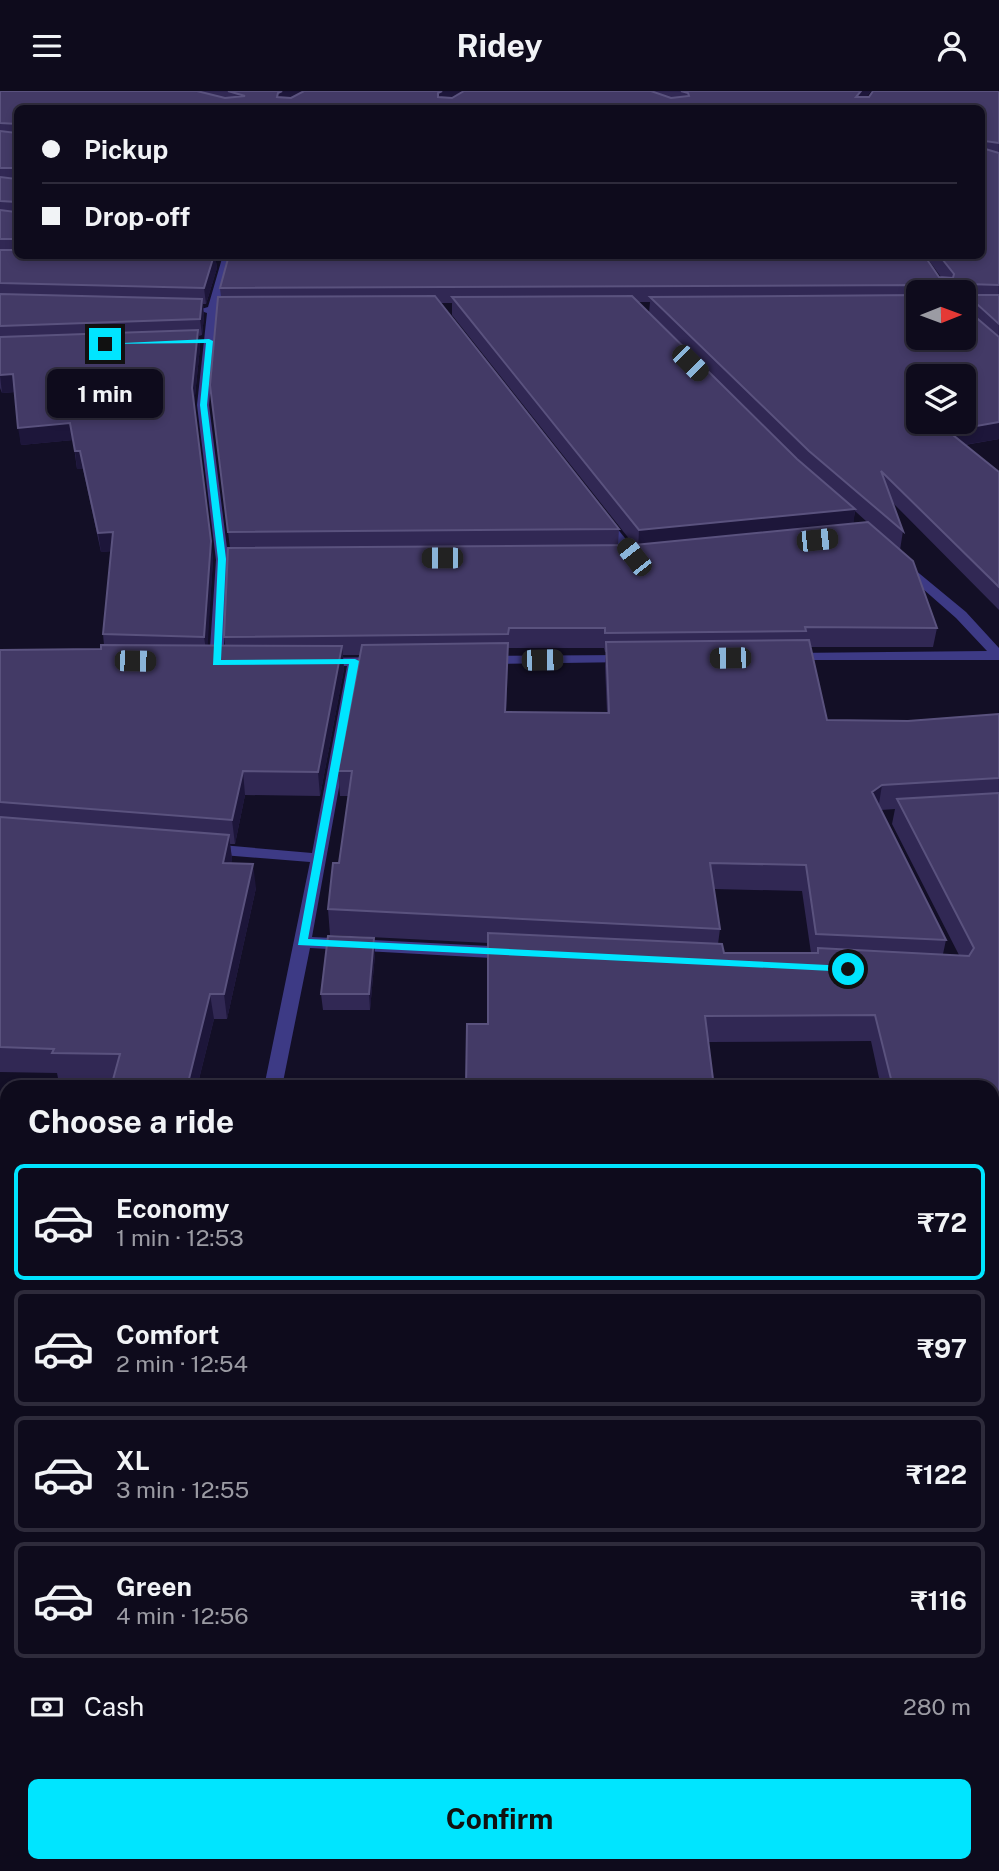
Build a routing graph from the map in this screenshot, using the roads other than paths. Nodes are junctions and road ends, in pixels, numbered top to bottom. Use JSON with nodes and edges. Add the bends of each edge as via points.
{"nodes":[{"id":1,"x":227,"y":259,"type":"edge"},
{"id":2,"x":213,"y":261,"type":"edge"},
{"id":3,"x":185,"y":309,"type":"edge"},
{"id":4,"x":212,"y":310,"type":"junction"},
{"id":5,"x":252,"y":310,"type":"edge"},
{"id":6,"x":195,"y":341,"type":"edge"},
{"id":7,"x":209,"y":341,"type":"junction"},
{"id":8,"x":592,"y":503,"type":"edge"},
{"id":9,"x":890,"y":552,"type":"edge"},
{"id":10,"x":606,"y":557,"type":"edge"},
{"id":11,"x":222,"y":559,"type":"junction"},
{"id":12,"x":263,"y":559,"type":"edge"},
{"id":13,"x":999,"y":655,"type":"edge"},
{"id":14,"x":779,"y":657,"type":"edge"},
{"id":15,"x":642,"y":659,"type":"edge"},
{"id":16,"x":464,"y":660,"type":"edge"},
{"id":17,"x":355,"y":661,"type":"junction"},
{"id":18,"x":396,"y":661,"type":"edge"},
{"id":19,"x":313,"y":662,"type":"edge"},
{"id":20,"x":216,"y":663,"type":"edge"},
{"id":21,"x":197,"y":848,"type":"edge"},
{"id":22,"x":318,"y":858,"type":"junction"},
{"id":23,"x":302,"y":942,"type":"junction"},
{"id":24,"x":525,"y":953,"type":"edge"},
{"id":25,"x":274,"y":1080,"type":"edge"}],
"edges":[{"from":1,"to":2,"type":"street"},
{"from":1,"to":4,"type":"street"},
{"from":3,"to":4,"type":"street"},
{"from":4,"to":5,"type":"street"},
{"from":4,"to":7,"type":"street"},
{"from":6,"to":7,"type":"street"},
{"from":7,"to":11,"type":"street","via":[[203,405]]},
{"from":8,"to":10,"type":"street","via":[[640,557]]},
{"from":9,"to":13,"type":"street"},
{"from":11,"to":12,"type":"street"},
{"from":11,"to":20,"type":"street"},
{"from":13,"to":14,"type":"street"},
{"from":15,"to":16,"type":"street"},
{"from":17,"to":18,"type":"street"},
{"from":17,"to":19,"type":"street"},
{"from":17,"to":22,"type":"street"},
{"from":21,"to":22,"type":"street"},
{"from":22,"to":23,"type":"street"},
{"from":23,"to":24,"type":"street"},
{"from":23,"to":25,"type":"street"}]}
